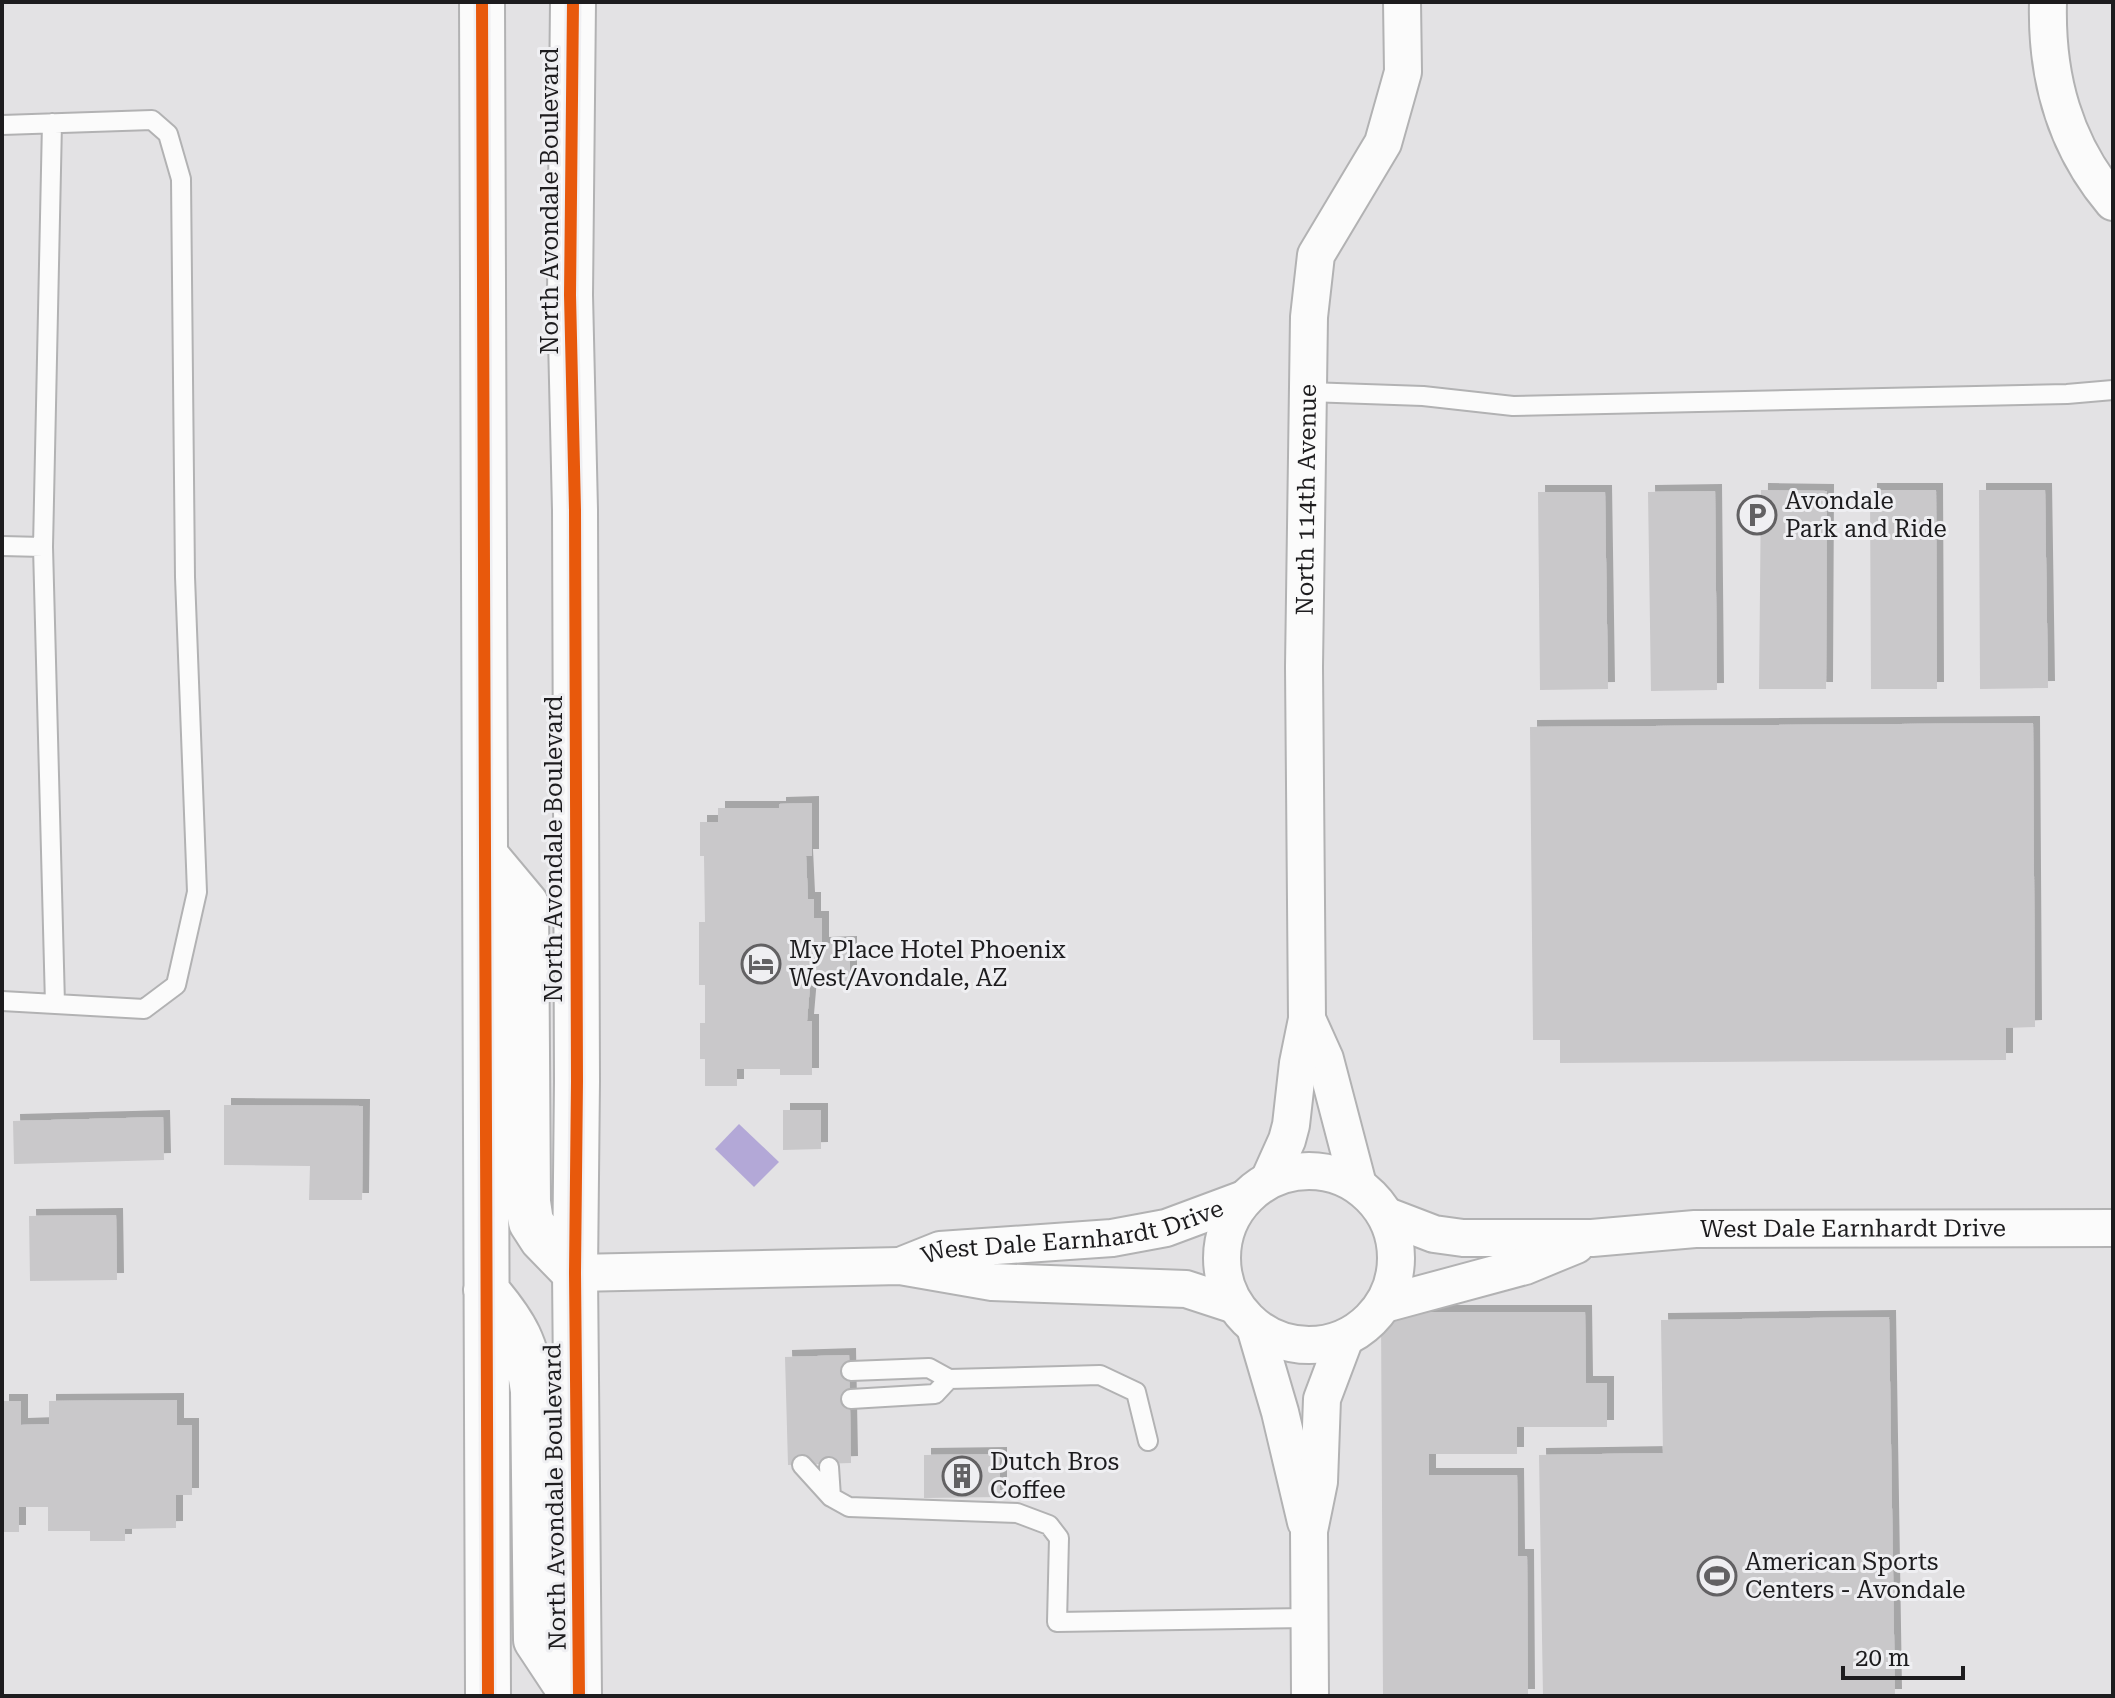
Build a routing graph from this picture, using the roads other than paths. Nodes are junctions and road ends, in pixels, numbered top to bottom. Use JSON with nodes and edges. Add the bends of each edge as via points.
{"nodes":[{"id":1,"x":482,"y":2,"type":"edge"},
{"id":2,"x":573,"y":2,"type":"edge"},
{"id":3,"x":1402,"y":2,"type":"edge"},
{"id":4,"x":2048,"y":2,"type":"edge"},
{"id":5,"x":52,"y":123,"type":"junction"},
{"id":6,"x":2,"y":125,"type":"edge"},
{"id":7,"x":2113,"y":202,"type":"edge"},
{"id":8,"x":2113,"y":390,"type":"edge"},
{"id":9,"x":1308,"y":392,"type":"junction"},
{"id":10,"x":2,"y":546,"type":"edge"},
{"id":11,"x":43,"y":547,"type":"junction"},
{"id":12,"x":485,"y":855,"type":"junction"},
{"id":13,"x":2,"y":1001,"type":"edge"},
{"id":14,"x":55,"y":1004,"type":"junction"},
{"id":15,"x":1307,"y":1019,"type":"junction"},
{"id":16,"x":1358,"y":1185,"type":"junction"},
{"id":17,"x":1256,"y":1189,"type":"junction"},
{"id":18,"x":1387,"y":1216,"type":"junction"},
{"id":19,"x":2113,"y":1228,"type":"edge"},
{"id":20,"x":1592,"y":1238,"type":"junction"},
{"id":21,"x":900,"y":1266,"type":"junction"},
{"id":22,"x":575,"y":1273,"type":"junction"},
{"id":23,"x":486,"y":1290,"type":"junction"},
{"id":24,"x":1384,"y":1304,"type":"junction"},
{"id":25,"x":1245,"y":1316,"type":"junction"},
{"id":26,"x":1345,"y":1338,"type":"junction"},
{"id":27,"x":851,"y":1371,"type":"dead end"},
{"id":28,"x":949,"y":1379,"type":"junction"},
{"id":29,"x":851,"y":1399,"type":"dead end"},
{"id":30,"x":1148,"y":1441,"type":"dead end"},
{"id":31,"x":802,"y":1465,"type":"dead end"},
{"id":32,"x":829,"y":1467,"type":"dead end"},
{"id":33,"x":831,"y":1497,"type":"junction"},
{"id":34,"x":1309,"y":1531,"type":"junction"},
{"id":35,"x":1309,"y":1618,"type":"junction"},
{"id":36,"x":488,"y":1696,"type":"edge"},
{"id":37,"x":576,"y":1696,"type":"edge"},
{"id":38,"x":1310,"y":1696,"type":"edge"}],
"edges":[{"from":1,"to":12,"type":"main road"},
{"from":2,"to":22,"type":"main road","name":"North Avondale Boulevard"},
{"from":3,"to":9,"type":"street","name":"North 114th Avenue","via":[[1403,72],[1383,143],[1316,255]]},
{"from":4,"to":7,"type":"street","via":[[2049,47],[2067,128],[2091,175]]},
{"from":5,"to":6,"type":"lane"},
{"from":5,"to":11,"type":"lane"},
{"from":5,"to":14,"type":"lane","via":[[152,120],[168,134],[181,179],[185,577],[197,892],[176,985],[144,1009]]},
{"from":8,"to":9,"type":"lane","via":[[1513,406]]},
{"from":9,"to":15,"type":"street","name":"North 114th Avenue"},
{"from":10,"to":11,"type":"lane"},
{"from":11,"to":14,"type":"lane"},
{"from":12,"to":22,"type":"main road","via":[[526,904],[531,1222]]},
{"from":12,"to":23,"type":"main road"},
{"from":13,"to":14,"type":"lane"},
{"from":15,"to":16,"type":"street","via":[[1325,1059]]},
{"from":15,"to":17,"type":"street","via":[[1287,1140]]},
{"from":16,"to":17,"type":"street","name":"West Dale Earnhardt Drive","via":[[1314,1170],[1291,1172]]},
{"from":16,"to":18,"type":"street","name":"West Dale Earnhardt Drive"},
{"from":17,"to":21,"type":"street","name":"West Dale Earnhardt Drive","via":[[1166,1228],[1112,1238],[940,1250]]},
{"from":17,"to":25,"type":"street","name":"West Dale Earnhardt Drive","via":[[1231,1218],[1221,1262],[1225,1284]]},
{"from":18,"to":20,"type":"street","name":"West Dale Earnhardt Drive","via":[[1434,1234],[1463,1238]]},
{"from":18,"to":24,"type":"street","name":"West Dale Earnhardt Drive","via":[[1397,1246],[1395,1276]]},
{"from":19,"to":20,"type":"street","name":"West Dale Earnhardt Drive","via":[[1695,1229]]},
{"from":20,"to":24,"type":"street","name":"West Dale Earnhardt Drive","via":[[1525,1266]]},
{"from":21,"to":22,"type":"street","name":"West Dale Earnhardt Drive"},
{"from":21,"to":25,"type":"street","name":"West Dale Earnhardt Drive","via":[[992,1282],[1186,1289]]},
{"from":22,"to":37,"type":"main road","name":"North Avondale Boulevard"},
{"from":23,"to":36,"type":"main road"},
{"from":23,"to":37,"type":"main road","via":[[521,1338],[533,1391],[536,1640]]},
{"from":24,"to":26,"type":"street","name":"West Dale Earnhardt Drive"},
{"from":25,"to":26,"type":"street","name":"West Dale Earnhardt Drive","via":[[1276,1339],[1299,1345]]},
{"from":25,"to":34,"type":"street","via":[[1280,1412]]},
{"from":26,"to":34,"type":"street","via":[[1322,1399],[1319,1482]]},
{"from":27,"to":28,"type":"lane","via":[[929,1368]]},
{"from":28,"to":29,"type":"lane","via":[[935,1394]]},
{"from":28,"to":30,"type":"lane","via":[[1100,1375],[1136,1392]]},
{"from":31,"to":33,"type":"lane"},
{"from":32,"to":33,"type":"lane"},
{"from":33,"to":35,"type":"lane","via":[[849,1507],[1017,1513],[1049,1525],[1059,1538],[1057,1622]]},
{"from":34,"to":35,"type":"street"},
{"from":35,"to":38,"type":"street"}]}
